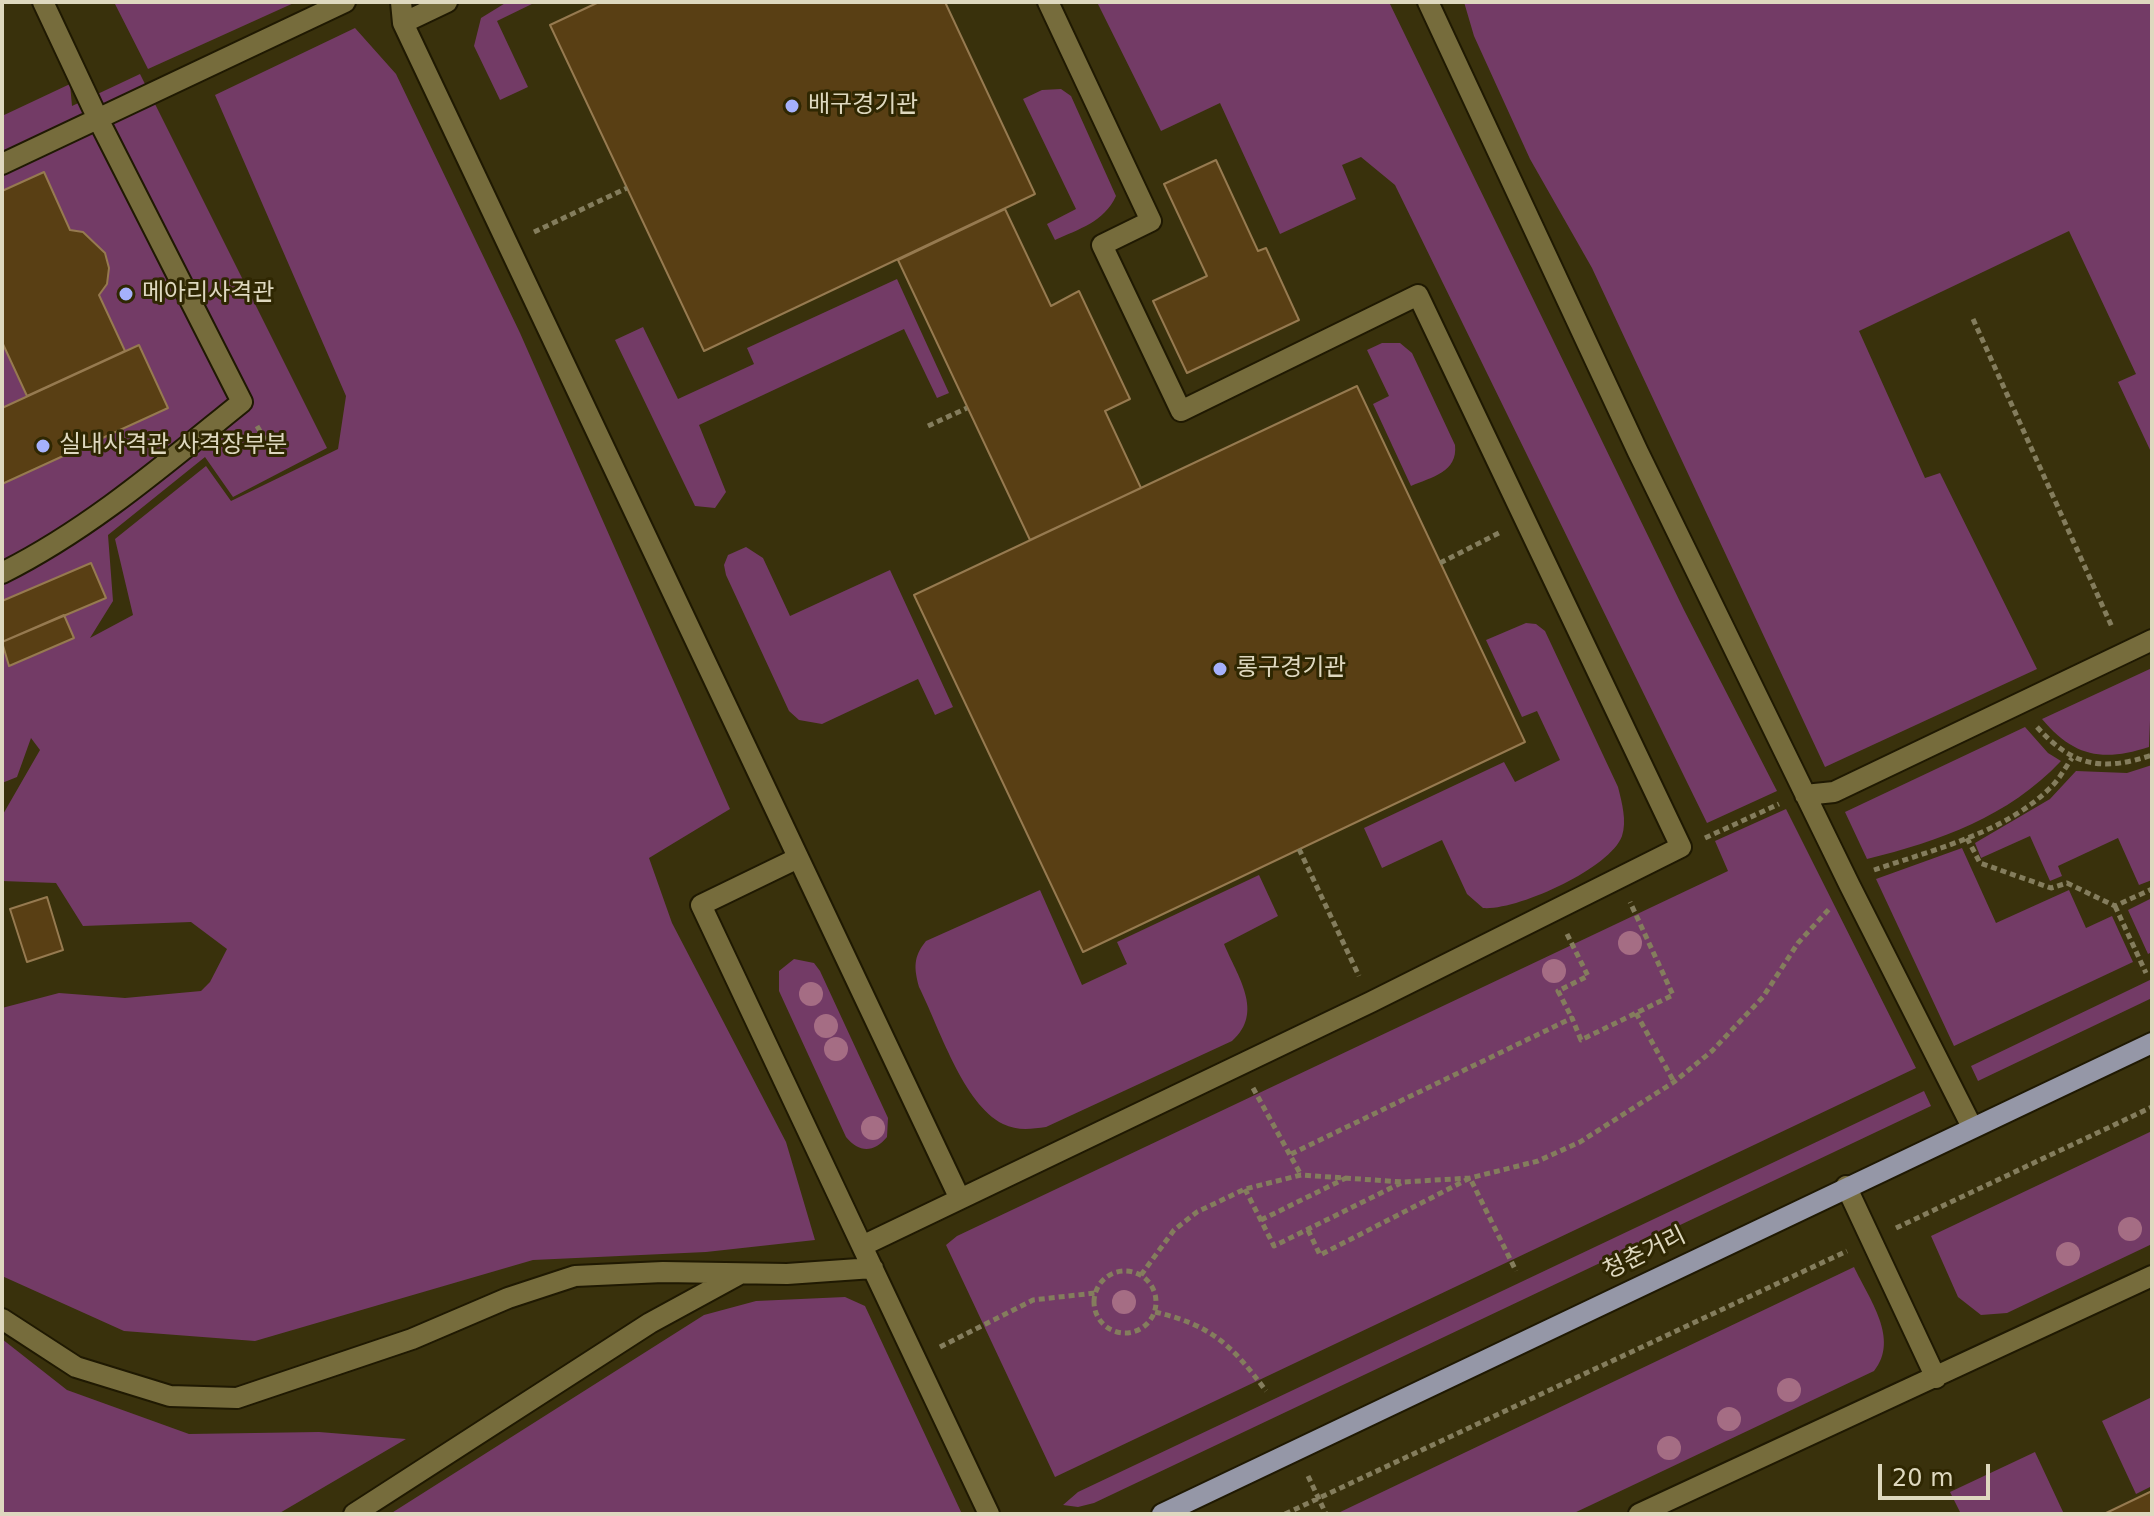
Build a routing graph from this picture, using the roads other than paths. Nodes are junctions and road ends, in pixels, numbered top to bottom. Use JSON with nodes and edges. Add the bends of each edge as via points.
{"nodes":[{"id":1,"x":43,"y":2,"type":"edge"},
{"id":2,"x":345,"y":2,"type":"edge"},
{"id":3,"x":401,"y":2,"type":"edge"},
{"id":4,"x":447,"y":2,"type":"edge"},
{"id":5,"x":1048,"y":2,"type":"edge"},
{"id":6,"x":1428,"y":2,"type":"edge"},
{"id":7,"x":403,"y":23,"type":"junction"},
{"id":8,"x":98,"y":119,"type":"junction"},
{"id":9,"x":2,"y":164,"type":"edge"},
{"id":10,"x":2,"y":573,"type":"edge"},
{"id":11,"x":2152,"y":640,"type":"edge"},
{"id":12,"x":1805,"y":795,"type":"junction"},
{"id":13,"x":798,"y":858,"type":"junction"},
{"id":14,"x":2152,"y":1043,"type":"edge"},
{"id":15,"x":1972,"y":1127,"type":"junction"},
{"id":16,"x":1846,"y":1186,"type":"junction"},
{"id":17,"x":960,"y":1199,"type":"junction"},
{"id":18,"x":862,"y":1246,"type":"junction"},
{"id":19,"x":873,"y":1268,"type":"junction"},
{"id":20,"x":742,"y":1273,"type":"junction"},
{"id":21,"x":2152,"y":1276,"type":"edge"},
{"id":22,"x":2,"y":1319,"type":"edge"},
{"id":23,"x":1936,"y":1378,"type":"junction"},
{"id":24,"x":354,"y":1514,"type":"edge"},
{"id":25,"x":989,"y":1514,"type":"edge"},
{"id":26,"x":1162,"y":1514,"type":"edge"},
{"id":27,"x":1639,"y":1514,"type":"edge"}],
"edges":[{"from":1,"to":8,"type":"street"},
{"from":2,"to":8,"type":"street"},
{"from":3,"to":7,"type":"street"},
{"from":4,"to":7,"type":"street"},
{"from":5,"to":17,"type":"street","via":[[1151,221],[1102,245],[1181,411],[1418,295],[1681,847]]},
{"from":6,"to":12,"type":"street"},
{"from":7,"to":13,"type":"street"},
{"from":8,"to":9,"type":"street"},
{"from":8,"to":10,"type":"street","via":[[242,402],[114,505]]},
{"from":11,"to":12,"type":"street","via":[[1834,792]]},
{"from":12,"to":15,"type":"street"},
{"from":13,"to":17,"type":"street"},
{"from":13,"to":18,"type":"street","via":[[701,905]]},
{"from":14,"to":15,"type":"main road","name":"청춘거리"},
{"from":15,"to":16,"type":"main road","name":"청춘거리"},
{"from":16,"to":23,"type":"street"},
{"from":16,"to":26,"type":"main road","name":"청춘거리"},
{"from":17,"to":18,"type":"street"},
{"from":18,"to":19,"type":"street"},
{"from":19,"to":20,"type":"street"},
{"from":19,"to":25,"type":"street"},
{"from":20,"to":22,"type":"street","via":[[575,1276],[237,1398],[170,1396],[76,1367]]},
{"from":20,"to":24,"type":"street","via":[[650,1323]]},
{"from":21,"to":23,"type":"street"},
{"from":23,"to":27,"type":"street"}]}
